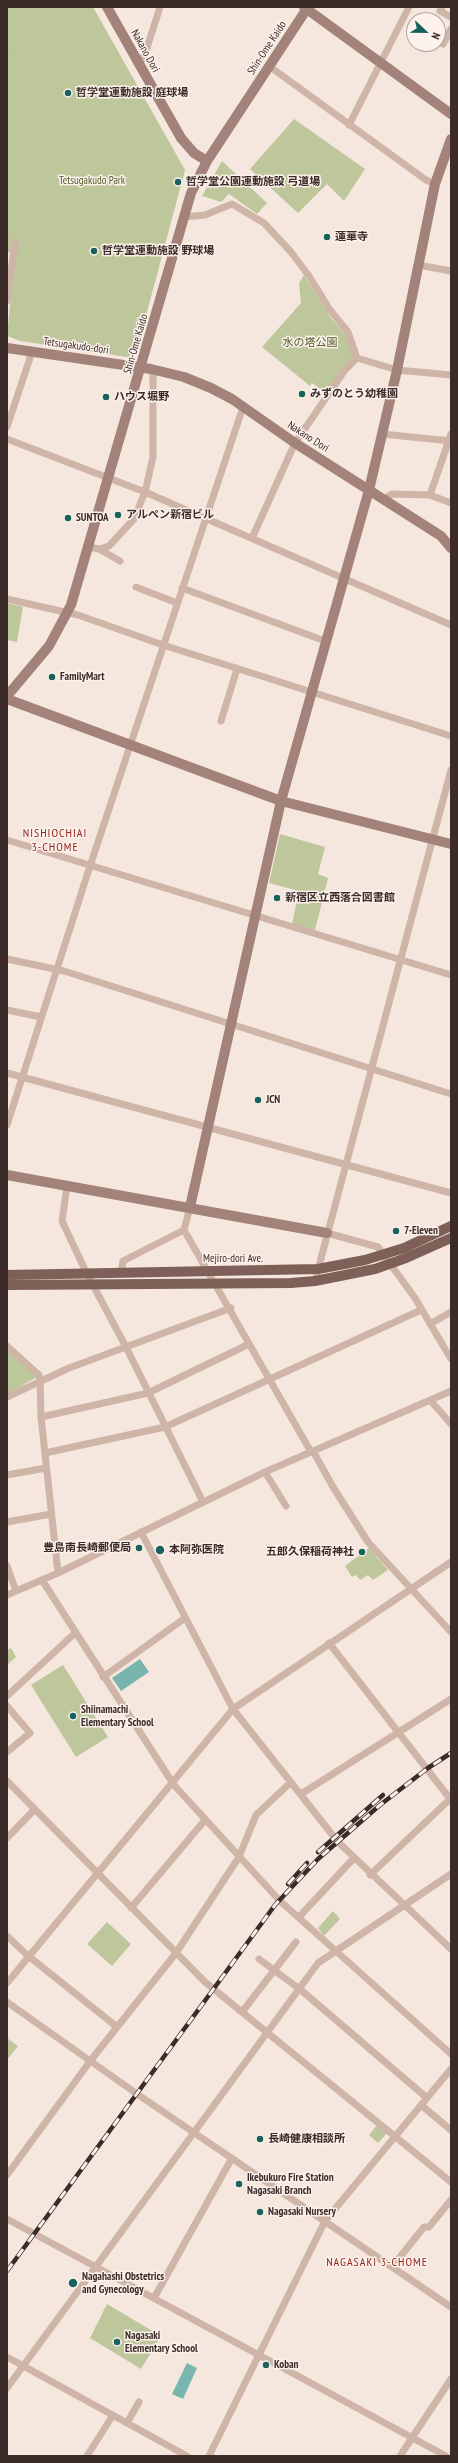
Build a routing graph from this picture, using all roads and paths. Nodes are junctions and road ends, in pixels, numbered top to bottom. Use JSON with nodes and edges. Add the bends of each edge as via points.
{"nodes":[{"id":1,"x":107,"y":7,"type":"edge"},
{"id":2,"x":160,"y":7,"type":"edge"},
{"id":3,"x":408,"y":7,"type":"edge"},
{"id":4,"x":442,"y":7,"type":"edge"},
{"id":5,"x":306,"y":8,"type":"edge"},
{"id":6,"x":451,"y":17,"type":"edge"},
{"id":7,"x":451,"y":29,"type":"edge"},
{"id":8,"x":446,"y":40,"type":"edge"},
{"id":9,"x":381,"y":62,"type":"junction"},
{"id":10,"x":139,"y":65,"type":"junction"},
{"id":11,"x":269,"y":66,"type":"junction"},
{"id":12,"x":451,"y":114,"type":"edge"},
{"id":13,"x":349,"y":125,"type":"junction"},
{"id":14,"x":451,"y":139,"type":"edge"},
{"id":15,"x":206,"y":162,"type":"junction"},
{"id":16,"x":435,"y":184,"type":"junction"},
{"id":17,"x":183,"y":217,"type":"junction"},
{"id":18,"x":14,"y":242,"type":"dead end"},
{"id":19,"x":418,"y":265,"type":"junction"},
{"id":20,"x":451,"y":271,"type":"edge"},
{"id":21,"x":7,"y":302,"type":"edge"},
{"id":22,"x":7,"y":348,"type":"edge"},
{"id":23,"x":32,"y":352,"type":"junction"},
{"id":24,"x":358,"y":358,"type":"junction"},
{"id":25,"x":142,"y":367,"type":"junction"},
{"id":26,"x":153,"y":369,"type":"junction"},
{"id":27,"x":397,"y":370,"type":"junction"},
{"id":28,"x":451,"y":375,"type":"edge"},
{"id":29,"x":243,"y":407,"type":"junction"},
{"id":30,"x":7,"y":427,"type":"edge"},
{"id":31,"x":382,"y":434,"type":"junction"},
{"id":32,"x":7,"y":439,"type":"edge"},
{"id":33,"x":450,"y":439,"type":"edge"},
{"id":34,"x":295,"y":443,"type":"junction"},
{"id":35,"x":109,"y":478,"type":"junction"},
{"id":36,"x":368,"y":490,"type":"junction"},
{"id":37,"x":146,"y":492,"type":"junction"},
{"id":38,"x":430,"y":495,"type":"junction"},
{"id":39,"x":383,"y":500,"type":"junction"},
{"id":40,"x":451,"y":503,"type":"edge"},
{"id":41,"x":205,"y":519,"type":"junction"},
{"id":42,"x":252,"y":538,"type":"junction"},
{"id":43,"x":88,"y":548,"type":"junction"},
{"id":44,"x":451,"y":548,"type":"edge"},
{"id":45,"x":99,"y":549,"type":"junction"},
{"id":46,"x":120,"y":561,"type":"dead end"},
{"id":47,"x":343,"y":578,"type":"junction"},
{"id":48,"x":136,"y":587,"type":"dead end"},
{"id":49,"x":182,"y":588,"type":"junction"},
{"id":50,"x":7,"y":599,"type":"edge"},
{"id":51,"x":177,"y":603,"type":"junction"},
{"id":52,"x":68,"y":612,"type":"junction"},
{"id":53,"x":451,"y":625,"type":"edge"},
{"id":54,"x":325,"y":641,"type":"junction"},
{"id":55,"x":163,"y":645,"type":"junction"},
{"id":56,"x":237,"y":669,"type":"junction"},
{"id":57,"x":311,"y":692,"type":"junction"},
{"id":58,"x":7,"y":696,"type":"edge"},
{"id":59,"x":7,"y":699,"type":"edge"},
{"id":60,"x":221,"y":721,"type":"dead end"},
{"id":61,"x":451,"y":736,"type":"edge"},
{"id":62,"x":130,"y":745,"type":"junction"},
{"id":63,"x":451,"y":770,"type":"edge"},
{"id":64,"x":281,"y":801,"type":"junction"},
{"id":65,"x":432,"y":839,"type":"junction"},
{"id":66,"x":7,"y":840,"type":"edge"},
{"id":67,"x":451,"y":844,"type":"edge"},
{"id":68,"x":90,"y":866,"type":"junction"},
{"id":69,"x":254,"y":916,"type":"junction"},
{"id":70,"x":7,"y":959,"type":"edge"},
{"id":71,"x":401,"y":960,"type":"junction"},
{"id":72,"x":56,"y":969,"type":"junction"},
{"id":73,"x":451,"y":975,"type":"edge"},
{"id":74,"x":7,"y":1010,"type":"edge"},
{"id":75,"x":41,"y":1017,"type":"junction"},
{"id":76,"x":230,"y":1024,"type":"junction"},
{"id":77,"x":370,"y":1068,"type":"junction"},
{"id":78,"x":7,"y":1073,"type":"edge"},
{"id":79,"x":22,"y":1077,"type":"junction"},
{"id":80,"x":451,"y":1094,"type":"edge"},
{"id":81,"x":7,"y":1125,"type":"edge"},
{"id":82,"x":207,"y":1126,"type":"junction"},
{"id":83,"x":346,"y":1164,"type":"junction"},
{"id":84,"x":7,"y":1175,"type":"edge"},
{"id":85,"x":67,"y":1186,"type":"junction"},
{"id":86,"x":451,"y":1193,"type":"edge"},
{"id":87,"x":190,"y":1207,"type":"junction"},
{"id":88,"x":451,"y":1226,"type":"edge"},
{"id":89,"x":184,"y":1230,"type":"junction"},
{"id":90,"x":327,"y":1233,"type":"junction"},
{"id":91,"x":451,"y":1238,"type":"edge"},
{"id":92,"x":384,"y":1255,"type":"junction"},
{"id":93,"x":390,"y":1264,"type":"junction"},
{"id":94,"x":318,"y":1269,"type":"junction"},
{"id":95,"x":207,"y":1271,"type":"junction"},
{"id":96,"x":121,"y":1273,"type":"junction"},
{"id":97,"x":87,"y":1274,"type":"junction"},
{"id":98,"x":7,"y":1275,"type":"edge"},
{"id":99,"x":315,"y":1281,"type":"junction"},
{"id":100,"x":214,"y":1282,"type":"junction"},
{"id":101,"x":93,"y":1284,"type":"junction"},
{"id":102,"x":7,"y":1285,"type":"edge"},
{"id":103,"x":231,"y":1308,"type":"junction"},
{"id":104,"x":421,"y":1310,"type":"junction"},
{"id":105,"x":451,"y":1312,"type":"edge"},
{"id":106,"x":430,"y":1324,"type":"junction"},
{"id":107,"x":249,"y":1344,"type":"junction"},
{"id":108,"x":7,"y":1346,"type":"edge"},
{"id":109,"x":126,"y":1347,"type":"junction"},
{"id":110,"x":451,"y":1359,"type":"edge"},
{"id":111,"x":270,"y":1379,"type":"junction"},
{"id":112,"x":40,"y":1380,"type":"junction"},
{"id":113,"x":451,"y":1391,"type":"edge"},
{"id":114,"x":148,"y":1393,"type":"junction"},
{"id":115,"x":7,"y":1397,"type":"edge"},
{"id":116,"x":431,"y":1401,"type":"junction"},
{"id":117,"x":41,"y":1417,"type":"junction"},
{"id":118,"x":451,"y":1424,"type":"edge"},
{"id":119,"x":165,"y":1427,"type":"junction"},
{"id":120,"x":312,"y":1452,"type":"junction"},
{"id":121,"x":45,"y":1453,"type":"junction"},
{"id":122,"x":46,"y":1468,"type":"junction"},
{"id":123,"x":265,"y":1472,"type":"junction"},
{"id":124,"x":7,"y":1475,"type":"edge"},
{"id":125,"x":203,"y":1502,"type":"junction"},
{"id":126,"x":286,"y":1506,"type":"dead end"},
{"id":127,"x":51,"y":1514,"type":"junction"},
{"id":128,"x":7,"y":1522,"type":"edge"},
{"id":129,"x":141,"y":1532,"type":"junction"},
{"id":130,"x":451,"y":1562,"type":"edge"},
{"id":131,"x":7,"y":1566,"type":"edge"},
{"id":132,"x":58,"y":1573,"type":"junction"},
{"id":133,"x":42,"y":1580,"type":"junction"},
{"id":134,"x":410,"y":1590,"type":"junction"},
{"id":135,"x":16,"y":1591,"type":"junction"},
{"id":136,"x":7,"y":1595,"type":"edge"},
{"id":137,"x":185,"y":1618,"type":"junction"},
{"id":138,"x":451,"y":1632,"type":"edge"},
{"id":139,"x":75,"y":1633,"type":"junction"},
{"id":140,"x":329,"y":1643,"type":"junction"},
{"id":141,"x":103,"y":1677,"type":"junction"},
{"id":142,"x":7,"y":1696,"type":"edge"},
{"id":143,"x":451,"y":1699,"type":"edge"},
{"id":144,"x":7,"y":1706,"type":"edge"},
{"id":145,"x":233,"y":1709,"type":"junction"},
{"id":146,"x":398,"y":1731,"type":"junction"},
{"id":147,"x":7,"y":1752,"type":"edge"},
{"id":148,"x":7,"y":1781,"type":"edge"},
{"id":149,"x":171,"y":1782,"type":"junction"},
{"id":150,"x":291,"y":1782,"type":"junction"},
{"id":151,"x":301,"y":1794,"type":"junction"},
{"id":152,"x":451,"y":1799,"type":"edge"},
{"id":153,"x":34,"y":1809,"type":"junction"},
{"id":154,"x":205,"y":1820,"type":"junction"},
{"id":155,"x":7,"y":1838,"type":"edge"},
{"id":156,"x":239,"y":1857,"type":"junction"},
{"id":157,"x":354,"y":1858,"type":"junction"},
{"id":158,"x":97,"y":1872,"type":"junction"},
{"id":159,"x":451,"y":1874,"type":"edge"},
{"id":160,"x":370,"y":1875,"type":"junction"},
{"id":161,"x":404,"y":1906,"type":"junction"},
{"id":162,"x":131,"y":1908,"type":"junction"},
{"id":163,"x":299,"y":1917,"type":"junction"},
{"id":164,"x":7,"y":1936,"type":"edge"},
{"id":165,"x":296,"y":1942,"type":"dead end"},
{"id":166,"x":451,"y":1949,"type":"edge"},
{"id":167,"x":336,"y":1950,"type":"junction"},
{"id":168,"x":176,"y":1953,"type":"junction"},
{"id":169,"x":29,"y":1957,"type":"junction"},
{"id":170,"x":259,"y":1959,"type":"dead end"},
{"id":171,"x":274,"y":1970,"type":"junction"},
{"id":172,"x":7,"y":1983,"type":"edge"},
{"id":173,"x":299,"y":1988,"type":"junction"},
{"id":174,"x":7,"y":2002,"type":"edge"},
{"id":175,"x":242,"y":2012,"type":"junction"},
{"id":176,"x":117,"y":2027,"type":"junction"},
{"id":177,"x":267,"y":2033,"type":"junction"},
{"id":178,"x":451,"y":2054,"type":"edge"},
{"id":179,"x":91,"y":2060,"type":"junction"},
{"id":180,"x":451,"y":2069,"type":"edge"},
{"id":181,"x":427,"y":2098,"type":"junction"},
{"id":182,"x":421,"y":2105,"type":"junction"},
{"id":183,"x":451,"y":2130,"type":"edge"},
{"id":184,"x":193,"y":2132,"type":"junction"},
{"id":185,"x":395,"y":2137,"type":"junction"},
{"id":186,"x":232,"y":2158,"type":"junction"},
{"id":187,"x":7,"y":2175,"type":"edge"},
{"id":188,"x":451,"y":2182,"type":"edge"},
{"id":189,"x":451,"y":2200,"type":"edge"},
{"id":190,"x":7,"y":2219,"type":"edge"},
{"id":191,"x":325,"y":2221,"type":"junction"},
{"id":192,"x":96,"y":2267,"type":"junction"},
{"id":193,"x":392,"y":2267,"type":"junction"},
{"id":194,"x":154,"y":2298,"type":"junction"},
{"id":195,"x":451,"y":2308,"type":"edge"},
{"id":196,"x":259,"y":2355,"type":"junction"},
{"id":197,"x":7,"y":2357,"type":"edge"},
{"id":198,"x":23,"y":2366,"type":"junction"},
{"id":199,"x":451,"y":2379,"type":"edge"},
{"id":200,"x":7,"y":2388,"type":"edge"},
{"id":201,"x":139,"y":2402,"type":"dead end"},
{"id":202,"x":113,"y":2416,"type":"junction"},
{"id":203,"x":127,"y":2423,"type":"junction"},
{"id":204,"x":412,"y":2438,"type":"junction"},
{"id":205,"x":87,"y":2456,"type":"edge"},
{"id":206,"x":187,"y":2456,"type":"edge"},
{"id":207,"x":209,"y":2456,"type":"edge"},
{"id":208,"x":400,"y":2456,"type":"edge"},
{"id":209,"x":446,"y":2456,"type":"edge"}],
"edges":[{"from":1,"to":10,"type":"street","name":"Nakano Dori"},
{"from":2,"to":10,"type":"street"},
{"from":3,"to":9,"type":"street"},
{"from":4,"to":6,"type":"street","via":[[440,11]]},
{"from":5,"to":9,"type":"street"},
{"from":5,"to":11,"type":"street","name":"Shin-Ome Kaido"},
{"from":7,"to":8,"type":"street"},
{"from":9,"to":12,"type":"street"},
{"from":9,"to":13,"type":"street"},
{"from":10,"to":15,"type":"street","name":"Nakano Dori","via":[[181,138]]},
{"from":11,"to":13,"type":"street"},
{"from":11,"to":15,"type":"street","name":"Shin-Ome Kaido"},
{"from":13,"to":16,"type":"street"},
{"from":14,"to":16,"type":"street"},
{"from":15,"to":17,"type":"street","name":"Shin-Ome Kaido"},
{"from":16,"to":19,"type":"street"},
{"from":17,"to":24,"type":"street","via":[[205,215],[232,204],[264,223],[310,276],[330,310],[348,332]]},
{"from":17,"to":25,"type":"street","name":"Shin-Ome Kaido"},
{"from":18,"to":21,"type":"street"},
{"from":19,"to":20,"type":"street"},
{"from":19,"to":27,"type":"street"},
{"from":22,"to":23,"type":"street","name":"Tetsugakudo-dori"},
{"from":23,"to":25,"type":"street","name":"Tetsugakudo-dori"},
{"from":23,"to":30,"type":"street"},
{"from":24,"to":27,"type":"street"},
{"from":24,"to":34,"type":"street","via":[[345,370]]},
{"from":25,"to":26,"type":"street","name":"Nakano Dori"},
{"from":25,"to":35,"type":"street","name":"Shin-Ome Kaido"},
{"from":26,"to":29,"type":"street","name":"Nakano Dori","via":[[184,377],[211,388]]},
{"from":26,"to":37,"type":"street","via":[[153,457]]},
{"from":27,"to":28,"type":"street"},
{"from":27,"to":31,"type":"street"},
{"from":29,"to":34,"type":"street","name":"Nakano Dori"},
{"from":29,"to":41,"type":"street"},
{"from":31,"to":33,"type":"street"},
{"from":31,"to":36,"type":"street"},
{"from":32,"to":35,"type":"street"},
{"from":33,"to":38,"type":"street"},
{"from":34,"to":36,"type":"street","name":"Nakano Dori"},
{"from":34,"to":42,"type":"street"},
{"from":35,"to":37,"type":"street"},
{"from":35,"to":43,"type":"street","name":"Shin-Ome Kaido"},
{"from":36,"to":39,"type":"street","name":"Nakano Dori"},
{"from":36,"to":47,"type":"street"},
{"from":37,"to":41,"type":"street"},
{"from":37,"to":45,"type":"street","via":[[134,519],[109,546]]},
{"from":38,"to":39,"type":"street","via":[[392,494]]},
{"from":38,"to":40,"type":"street"},
{"from":39,"to":44,"type":"street","name":"Nakano Dori","via":[[441,536]]},
{"from":41,"to":42,"type":"street"},
{"from":41,"to":49,"type":"street"},
{"from":42,"to":47,"type":"street"},
{"from":43,"to":45,"type":"street"},
{"from":43,"to":52,"type":"street","name":"Shin-Ome Kaido"},
{"from":45,"to":46,"type":"street"},
{"from":47,"to":53,"type":"street"},
{"from":47,"to":54,"type":"street"},
{"from":48,"to":51,"type":"street"},
{"from":49,"to":51,"type":"street"},
{"from":49,"to":54,"type":"street"},
{"from":50,"to":52,"type":"street"},
{"from":51,"to":55,"type":"street"},
{"from":52,"to":55,"type":"street"},
{"from":52,"to":58,"type":"street","name":"Shin-Ome Kaido","via":[[49,646]]},
{"from":54,"to":57,"type":"street"},
{"from":55,"to":56,"type":"street"},
{"from":55,"to":62,"type":"street"},
{"from":56,"to":57,"type":"street"},
{"from":56,"to":60,"type":"street"},
{"from":57,"to":61,"type":"street"},
{"from":57,"to":64,"type":"street"},
{"from":59,"to":62,"type":"street"},
{"from":62,"to":64,"type":"street"},
{"from":62,"to":68,"type":"street"},
{"from":63,"to":65,"type":"street"},
{"from":64,"to":65,"type":"street"},
{"from":64,"to":69,"type":"street"},
{"from":65,"to":67,"type":"street"},
{"from":65,"to":71,"type":"street"},
{"from":66,"to":68,"type":"street"},
{"from":68,"to":69,"type":"street"},
{"from":68,"to":72,"type":"street"},
{"from":69,"to":71,"type":"street"},
{"from":69,"to":76,"type":"street"},
{"from":70,"to":72,"type":"street"},
{"from":71,"to":73,"type":"street"},
{"from":71,"to":77,"type":"street"},
{"from":72,"to":75,"type":"street"},
{"from":72,"to":76,"type":"street"},
{"from":74,"to":75,"type":"street"},
{"from":75,"to":79,"type":"street"},
{"from":76,"to":77,"type":"street"},
{"from":76,"to":82,"type":"street"},
{"from":77,"to":80,"type":"street"},
{"from":77,"to":83,"type":"street"},
{"from":78,"to":79,"type":"street"},
{"from":79,"to":81,"type":"street"},
{"from":79,"to":82,"type":"street"},
{"from":82,"to":83,"type":"street"},
{"from":82,"to":87,"type":"street"},
{"from":83,"to":86,"type":"street"},
{"from":83,"to":90,"type":"street"},
{"from":84,"to":85,"type":"street"},
{"from":85,"to":87,"type":"street"},
{"from":85,"to":97,"type":"street","via":[[62,1221]]},
{"from":87,"to":89,"type":"street"},
{"from":87,"to":90,"type":"street"},
{"from":88,"to":92,"type":"main road","name":"Mejiro-dori Ave."},
{"from":89,"to":95,"type":"street"},
{"from":89,"to":96,"type":"street","via":[[123,1262]]},
{"from":90,"to":92,"type":"street","via":[[367,1242],[378,1247]]},
{"from":90,"to":94,"type":"street"},
{"from":91,"to":93,"type":"main road"},
{"from":92,"to":93,"type":"street"},
{"from":92,"to":94,"type":"main road","name":"Mejiro-dori Ave."},
{"from":93,"to":99,"type":"main road"},
{"from":93,"to":104,"type":"street"},
{"from":94,"to":95,"type":"main road","name":"Mejiro-dori Ave."},
{"from":94,"to":99,"type":"street"},
{"from":95,"to":96,"type":"main road","name":"Mejiro-dori Ave."},
{"from":95,"to":100,"type":"street"},
{"from":96,"to":97,"type":"main road","name":"Mejiro-dori Ave."},
{"from":97,"to":98,"type":"main road","name":"Mejiro-dori Ave."},
{"from":97,"to":101,"type":"street"},
{"from":99,"to":100,"type":"main road"},
{"from":100,"to":101,"type":"main road"},
{"from":100,"to":103,"type":"street"},
{"from":101,"to":102,"type":"main road"},
{"from":101,"to":109,"type":"street"},
{"from":103,"to":107,"type":"street"},
{"from":103,"to":109,"type":"street"},
{"from":104,"to":106,"type":"street"},
{"from":104,"to":111,"type":"street"},
{"from":105,"to":106,"type":"street"},
{"from":106,"to":110,"type":"street"},
{"from":107,"to":111,"type":"street"},
{"from":107,"to":114,"type":"street"},
{"from":108,"to":112,"type":"street","via":[[39,1375]]},
{"from":109,"to":112,"type":"street"},
{"from":109,"to":114,"type":"street"},
{"from":111,"to":119,"type":"street"},
{"from":111,"to":120,"type":"street"},
{"from":112,"to":115,"type":"street"},
{"from":112,"to":117,"type":"street"},
{"from":113,"to":116,"type":"street"},
{"from":114,"to":117,"type":"street"},
{"from":114,"to":119,"type":"street"},
{"from":116,"to":118,"type":"street"},
{"from":116,"to":120,"type":"street"},
{"from":117,"to":121,"type":"street"},
{"from":119,"to":121,"type":"street"},
{"from":119,"to":125,"type":"street"},
{"from":120,"to":123,"type":"street"},
{"from":120,"to":134,"type":"street","via":[[368,1542]]},
{"from":121,"to":122,"type":"street"},
{"from":122,"to":124,"type":"street"},
{"from":122,"to":127,"type":"street"},
{"from":123,"to":125,"type":"street"},
{"from":123,"to":126,"type":"street"},
{"from":125,"to":129,"type":"street"},
{"from":127,"to":128,"type":"street"},
{"from":127,"to":132,"type":"street"},
{"from":129,"to":132,"type":"street"},
{"from":129,"to":137,"type":"street"},
{"from":130,"to":134,"type":"street"},
{"from":131,"to":135,"type":"street"},
{"from":132,"to":133,"type":"street"},
{"from":133,"to":135,"type":"street"},
{"from":133,"to":139,"type":"street"},
{"from":134,"to":138,"type":"street"},
{"from":134,"to":140,"type":"street"},
{"from":135,"to":136,"type":"street"},
{"from":137,"to":141,"type":"street"},
{"from":137,"to":145,"type":"street"},
{"from":139,"to":141,"type":"street"},
{"from":139,"to":142,"type":"street"},
{"from":140,"to":145,"type":"street"},
{"from":140,"to":146,"type":"street"},
{"from":141,"to":149,"type":"street"},
{"from":143,"to":146,"type":"street"},
{"from":144,"to":147,"type":"street","via":[[30,1733]]},
{"from":145,"to":149,"type":"street"},
{"from":145,"to":150,"type":"street"},
{"from":146,"to":151,"type":"street"},
{"from":146,"to":152,"type":"street"},
{"from":148,"to":153,"type":"street"},
{"from":149,"to":154,"type":"street"},
{"from":149,"to":158,"type":"street"},
{"from":150,"to":151,"type":"street"},
{"from":150,"to":156,"type":"street","via":[[256,1815]]},
{"from":151,"to":157,"type":"street","via":[[338,1842]]},
{"from":152,"to":160,"type":"street"},
{"from":153,"to":155,"type":"street"},
{"from":153,"to":158,"type":"street"},
{"from":154,"to":156,"type":"street"},
{"from":154,"to":162,"type":"street"},
{"from":156,"to":163,"type":"street","via":[[273,1894]]},
{"from":156,"to":168,"type":"street"},
{"from":157,"to":160,"type":"street"},
{"from":157,"to":163,"type":"street"},
{"from":158,"to":162,"type":"street"},
{"from":158,"to":169,"type":"street"},
{"from":159,"to":161,"type":"street"},
{"from":160,"to":161,"type":"street"},
{"from":161,"to":166,"type":"street"},
{"from":161,"to":167,"type":"street"},
{"from":162,"to":168,"type":"street"},
{"from":163,"to":167,"type":"street"},
{"from":164,"to":169,"type":"street"},
{"from":165,"to":171,"type":"street"},
{"from":167,"to":173,"type":"street","via":[[318,1962]]},
{"from":167,"to":178,"type":"street"},
{"from":168,"to":175,"type":"street","via":[[213,1989]]},
{"from":168,"to":176,"type":"street"},
{"from":169,"to":172,"type":"street"},
{"from":169,"to":176,"type":"street"},
{"from":170,"to":171,"type":"street"},
{"from":171,"to":173,"type":"street"},
{"from":171,"to":175,"type":"street"},
{"from":173,"to":177,"type":"street"},
{"from":173,"to":181,"type":"street"},
{"from":174,"to":179,"type":"street"},
{"from":175,"to":177,"type":"street"},
{"from":176,"to":179,"type":"street"},
{"from":177,"to":184,"type":"street"},
{"from":177,"to":185,"type":"street"},
{"from":179,"to":184,"type":"street"},
{"from":179,"to":187,"type":"street"},
{"from":180,"to":181,"type":"street"},
{"from":181,"to":182,"type":"street"},
{"from":182,"to":183,"type":"street"},
{"from":182,"to":185,"type":"street"},
{"from":184,"to":186,"type":"street"},
{"from":184,"to":192,"type":"street"},
{"from":185,"to":188,"type":"street"},
{"from":185,"to":191,"type":"street"},
{"from":186,"to":191,"type":"street"},
{"from":186,"to":194,"type":"street"},
{"from":189,"to":193,"type":"street","via":[[429,2227],[424,2227]]},
{"from":190,"to":192,"type":"street"},
{"from":191,"to":193,"type":"street"},
{"from":191,"to":196,"type":"street"},
{"from":192,"to":194,"type":"street"},
{"from":192,"to":198,"type":"street"},
{"from":193,"to":195,"type":"street"},
{"from":194,"to":196,"type":"street"},
{"from":196,"to":204,"type":"street"},
{"from":196,"to":207,"type":"street"},
{"from":197,"to":198,"type":"street"},
{"from":198,"to":200,"type":"street"},
{"from":198,"to":202,"type":"street"},
{"from":199,"to":204,"type":"street"},
{"from":201,"to":203,"type":"street"},
{"from":202,"to":203,"type":"street"},
{"from":202,"to":205,"type":"street"},
{"from":203,"to":206,"type":"street"},
{"from":204,"to":208,"type":"street"},
{"from":204,"to":209,"type":"street"}]}
